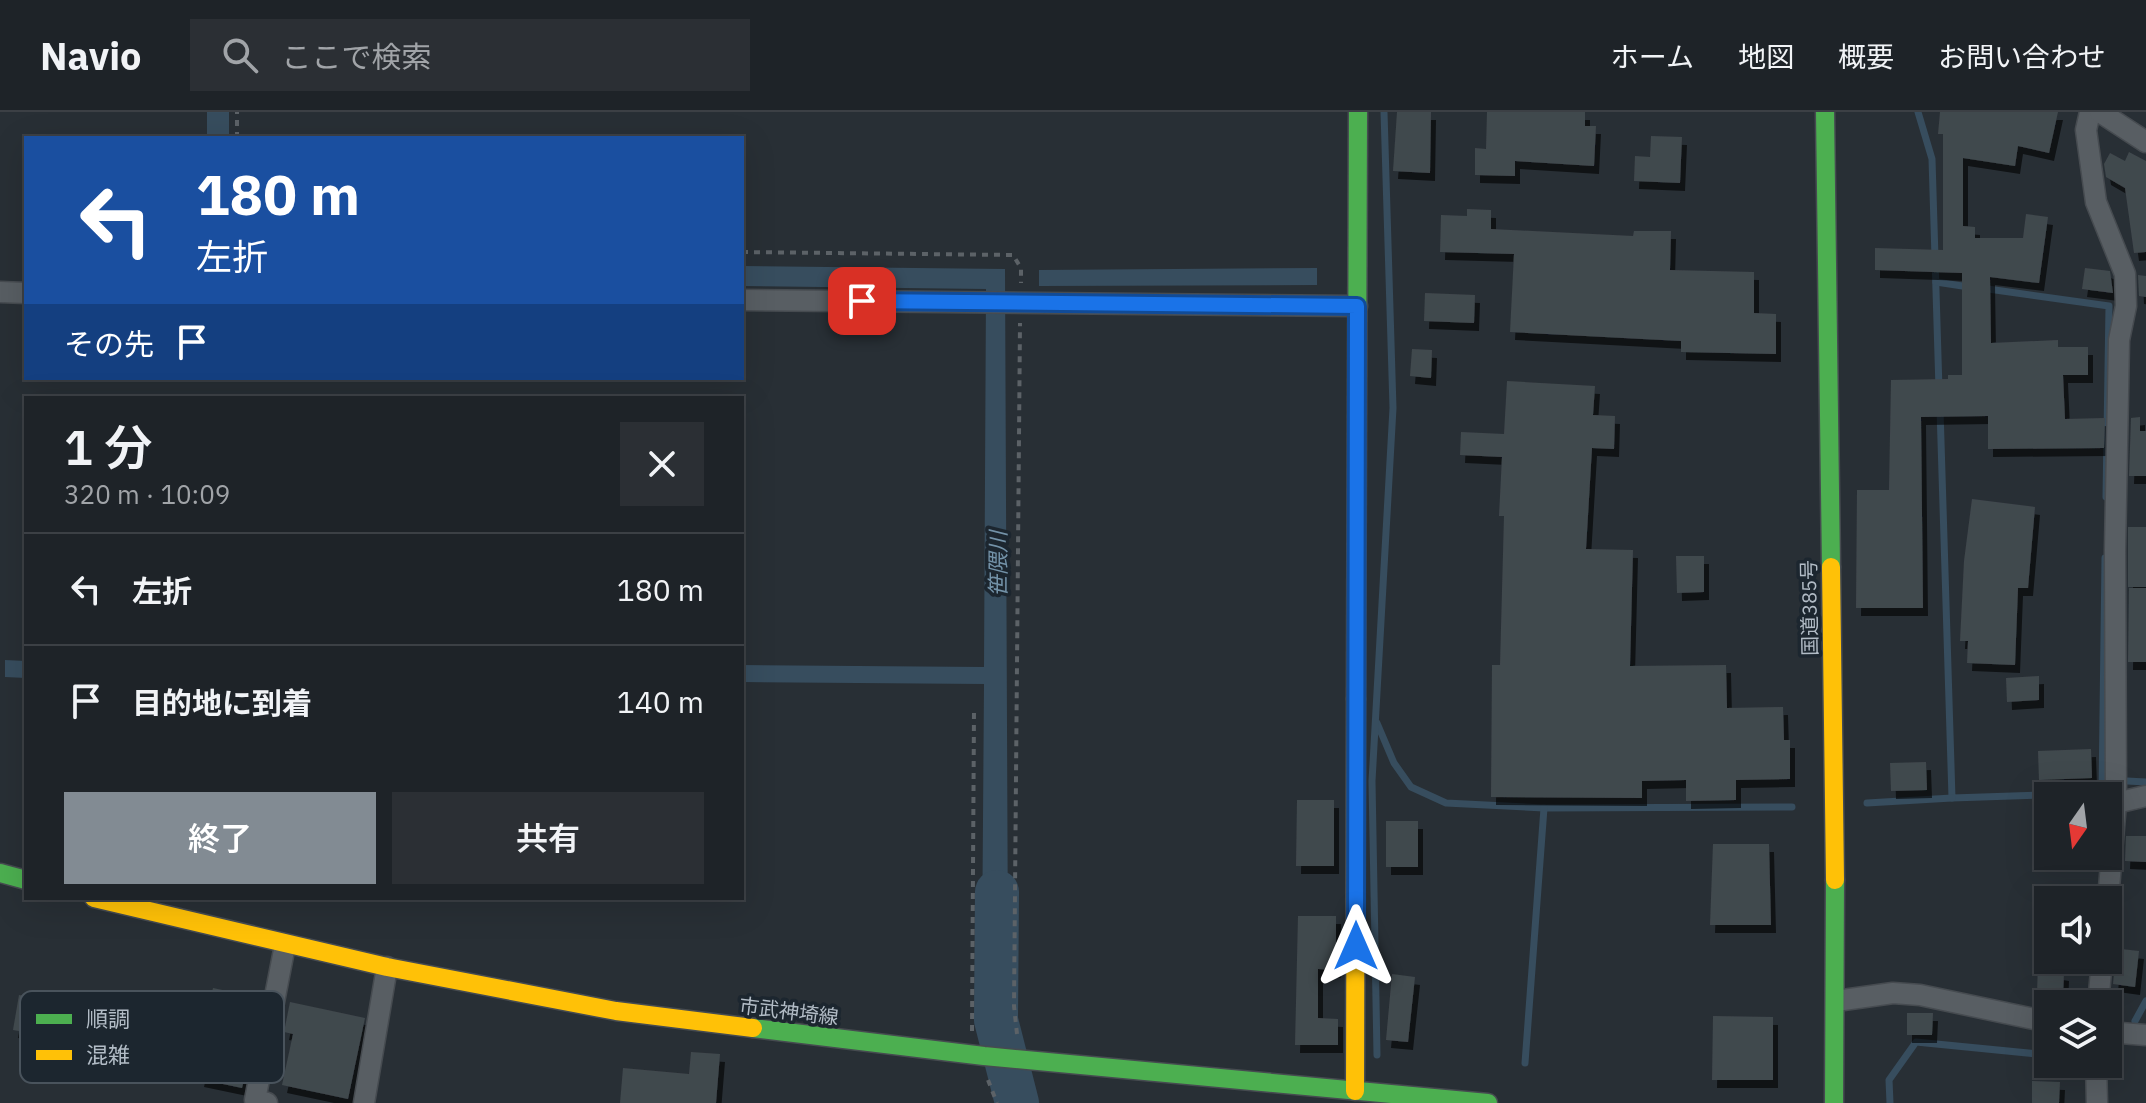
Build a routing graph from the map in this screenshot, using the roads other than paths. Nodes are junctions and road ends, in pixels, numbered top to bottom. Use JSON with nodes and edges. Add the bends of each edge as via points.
{"nodes":[{"id":1,"x":1358,"y":112,"type":"edge"},
{"id":2,"x":1825,"y":112,"type":"edge"},
{"id":3,"x":2090,"y":112,"type":"edge"},
{"id":4,"x":2100,"y":112,"type":"edge"},
{"id":5,"x":2146,"y":142,"type":"edge"},
{"id":6,"x":0,"y":292,"type":"edge"},
{"id":7,"x":24,"y":293,"type":"edge"},
{"id":8,"x":744,"y":300,"type":"edge"},
{"id":9,"x":1357,"y":306,"type":"junction"},
{"id":10,"x":2116,"y":782,"type":"edge"},
{"id":11,"x":2146,"y":796,"type":"edge"},
{"id":12,"x":2122,"y":802,"type":"edge"},
{"id":13,"x":0,"y":873,"type":"edge"},
{"id":14,"x":24,"y":879,"type":"edge"},
{"id":15,"x":102,"y":900,"type":"edge"},
{"id":16,"x":285,"y":945,"type":"junction"},
{"id":17,"x":387,"y":967,"type":"junction"},
{"id":18,"x":276,"y":991,"type":"edge"},
{"id":19,"x":1836,"y":1001,"type":"junction"},
{"id":20,"x":2034,"y":1019,"type":"edge"},
{"id":21,"x":2122,"y":1033,"type":"edge"},
{"id":22,"x":2146,"y":1035,"type":"edge"},
{"id":23,"x":2096,"y":1078,"type":"edge"},
{"id":24,"x":258,"y":1083,"type":"edge"},
{"id":25,"x":1355,"y":1091,"type":"junction"},
{"id":26,"x":267,"y":1103,"type":"edge"},
{"id":27,"x":364,"y":1103,"type":"edge"},
{"id":28,"x":1488,"y":1103,"type":"edge"},
{"id":29,"x":1834,"y":1103,"type":"edge"},
{"id":30,"x":2097,"y":1103,"type":"edge"}],
"edges":[{"from":1,"to":9,"type":"main road"},
{"from":2,"to":19,"type":"main road","name":"国道385号"},
{"from":3,"to":10,"type":"street","via":[[2086,130],[2096,202],[2125,274],[2115,550]]},
{"from":4,"to":5,"type":"street"},
{"from":6,"to":7,"type":"street"},
{"from":8,"to":9,"type":"street"},
{"from":9,"to":25,"type":"main road"},
{"from":11,"to":12,"type":"street"},
{"from":13,"to":14,"type":"main road"},
{"from":15,"to":16,"type":"main road","name":"市武神埼線"},
{"from":16,"to":17,"type":"main road","name":"市武神埼線"},
{"from":16,"to":18,"type":"street"},
{"from":17,"to":25,"type":"main road","name":"市武神埼線","via":[[616,1011],[984,1056]]},
{"from":17,"to":27,"type":"street"},
{"from":19,"to":20,"type":"street","via":[[1920,995]]},
{"from":19,"to":29,"type":"main road","name":"国道385号"},
{"from":21,"to":22,"type":"street"},
{"from":23,"to":30,"type":"street"},
{"from":24,"to":26,"type":"street","via":[[255,1100]]},
{"from":25,"to":28,"type":"main road","name":"市武神埼線"}]}
